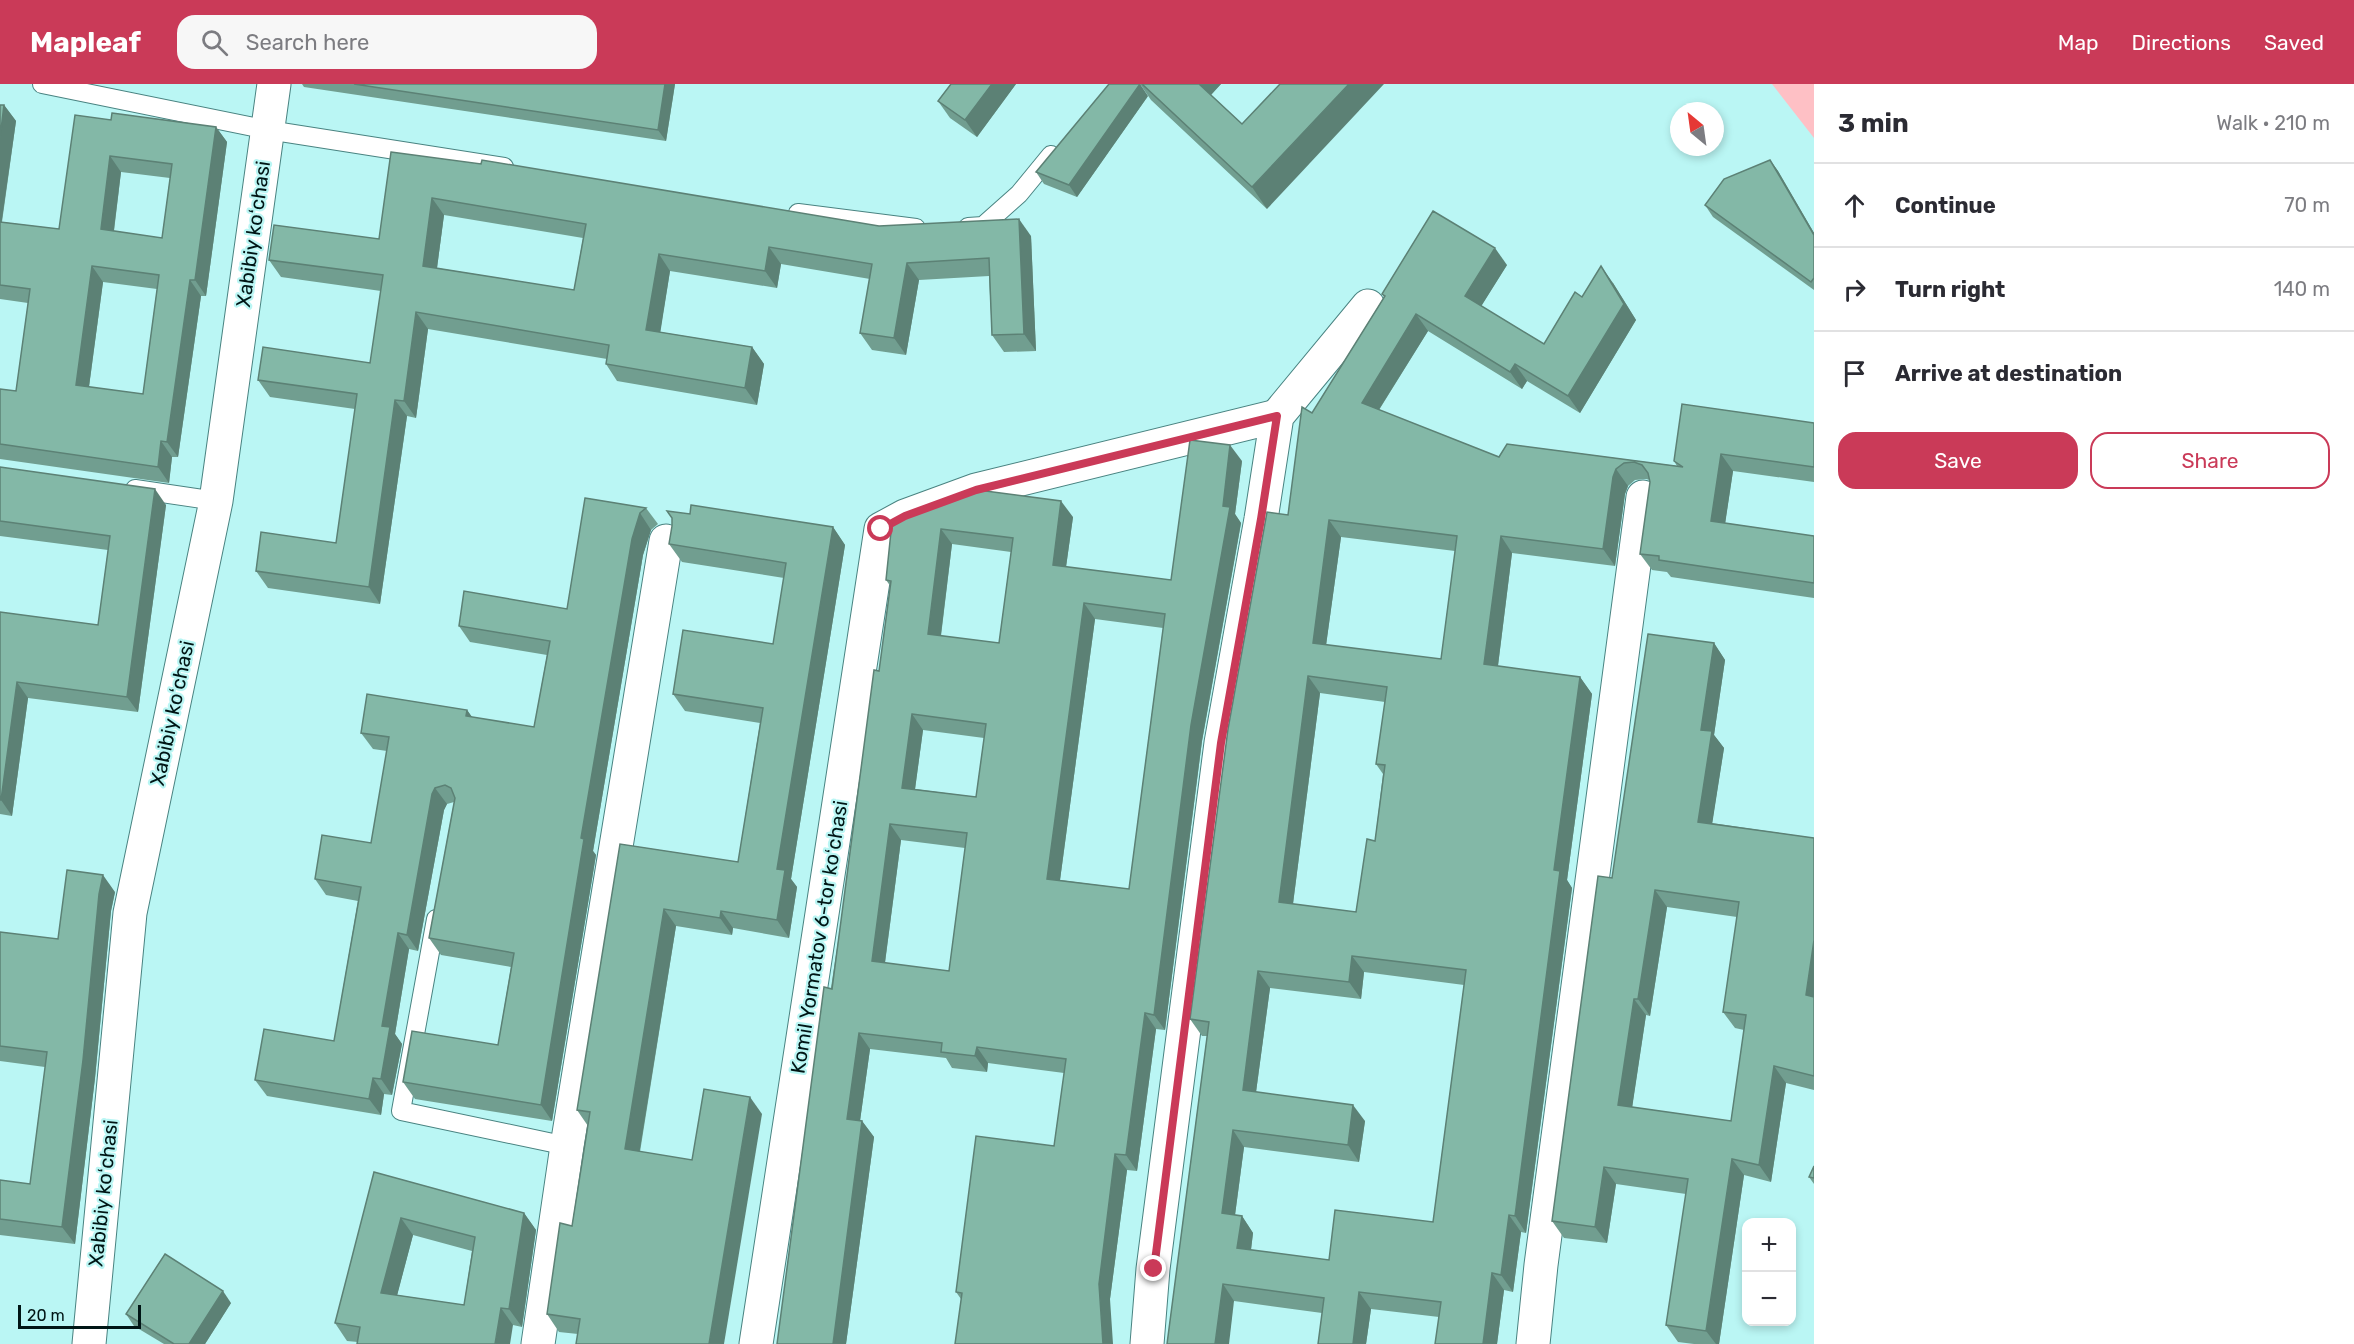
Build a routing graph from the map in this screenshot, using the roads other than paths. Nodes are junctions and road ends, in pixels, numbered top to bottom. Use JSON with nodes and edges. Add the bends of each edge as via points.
{"nodes":[{"id":1,"x":42,"y":84,"type":"edge"},
{"id":2,"x":274,"y":84,"type":"edge"},
{"id":3,"x":268,"y":130,"type":"junction"},
{"id":4,"x":1061,"y":142,"type":"edge"},
{"id":5,"x":527,"y":171,"type":"edge"},
{"id":6,"x":775,"y":209,"type":"edge"},
{"id":7,"x":1368,"y":306,"type":"dead end"},
{"id":8,"x":1277,"y":416,"type":"junction"},
{"id":9,"x":114,"y":486,"type":"edge"},
{"id":10,"x":1642,"y":496,"type":"edge"},
{"id":11,"x":216,"y":501,"type":"junction"},
{"id":12,"x":666,"y":540,"type":"edge"},
{"id":13,"x":438,"y":904,"type":"edge"},
{"id":14,"x":567,"y":1146,"type":"junction"},
{"id":15,"x":88,"y":1344,"type":"edge"},
{"id":16,"x":538,"y":1344,"type":"edge"},
{"id":17,"x":756,"y":1344,"type":"edge"},
{"id":18,"x":1147,"y":1344,"type":"edge"},
{"id":19,"x":1533,"y":1344,"type":"edge"}],
"edges":[{"from":1,"to":3,"type":"lane"},
{"from":2,"to":3,"type":"street","name":"Xabibiy koʻchasi"},
{"from":3,"to":5,"type":"lane"},
{"from":3,"to":11,"type":"street","name":"Xabibiy koʻchasi"},
{"from":4,"to":6,"type":"lane","via":[[1019,194],[983,226],[915,228]]},
{"from":7,"to":8,"type":"street"},
{"from":8,"to":17,"type":"street","name":"Komil Yormatov 6-tor koʻchasi","via":[[976,490],[881,529]]},
{"from":8,"to":18,"type":"street","via":[[1221,743]]},
{"from":9,"to":11,"type":"lane"},
{"from":10,"to":19,"type":"street"},
{"from":11,"to":15,"type":"street","name":"Xabibiy koʻchasi","via":[[130,913]]},
{"from":12,"to":14,"type":"street"},
{"from":13,"to":14,"type":"lane","via":[[401,1111]]},
{"from":14,"to":16,"type":"street"}]}
